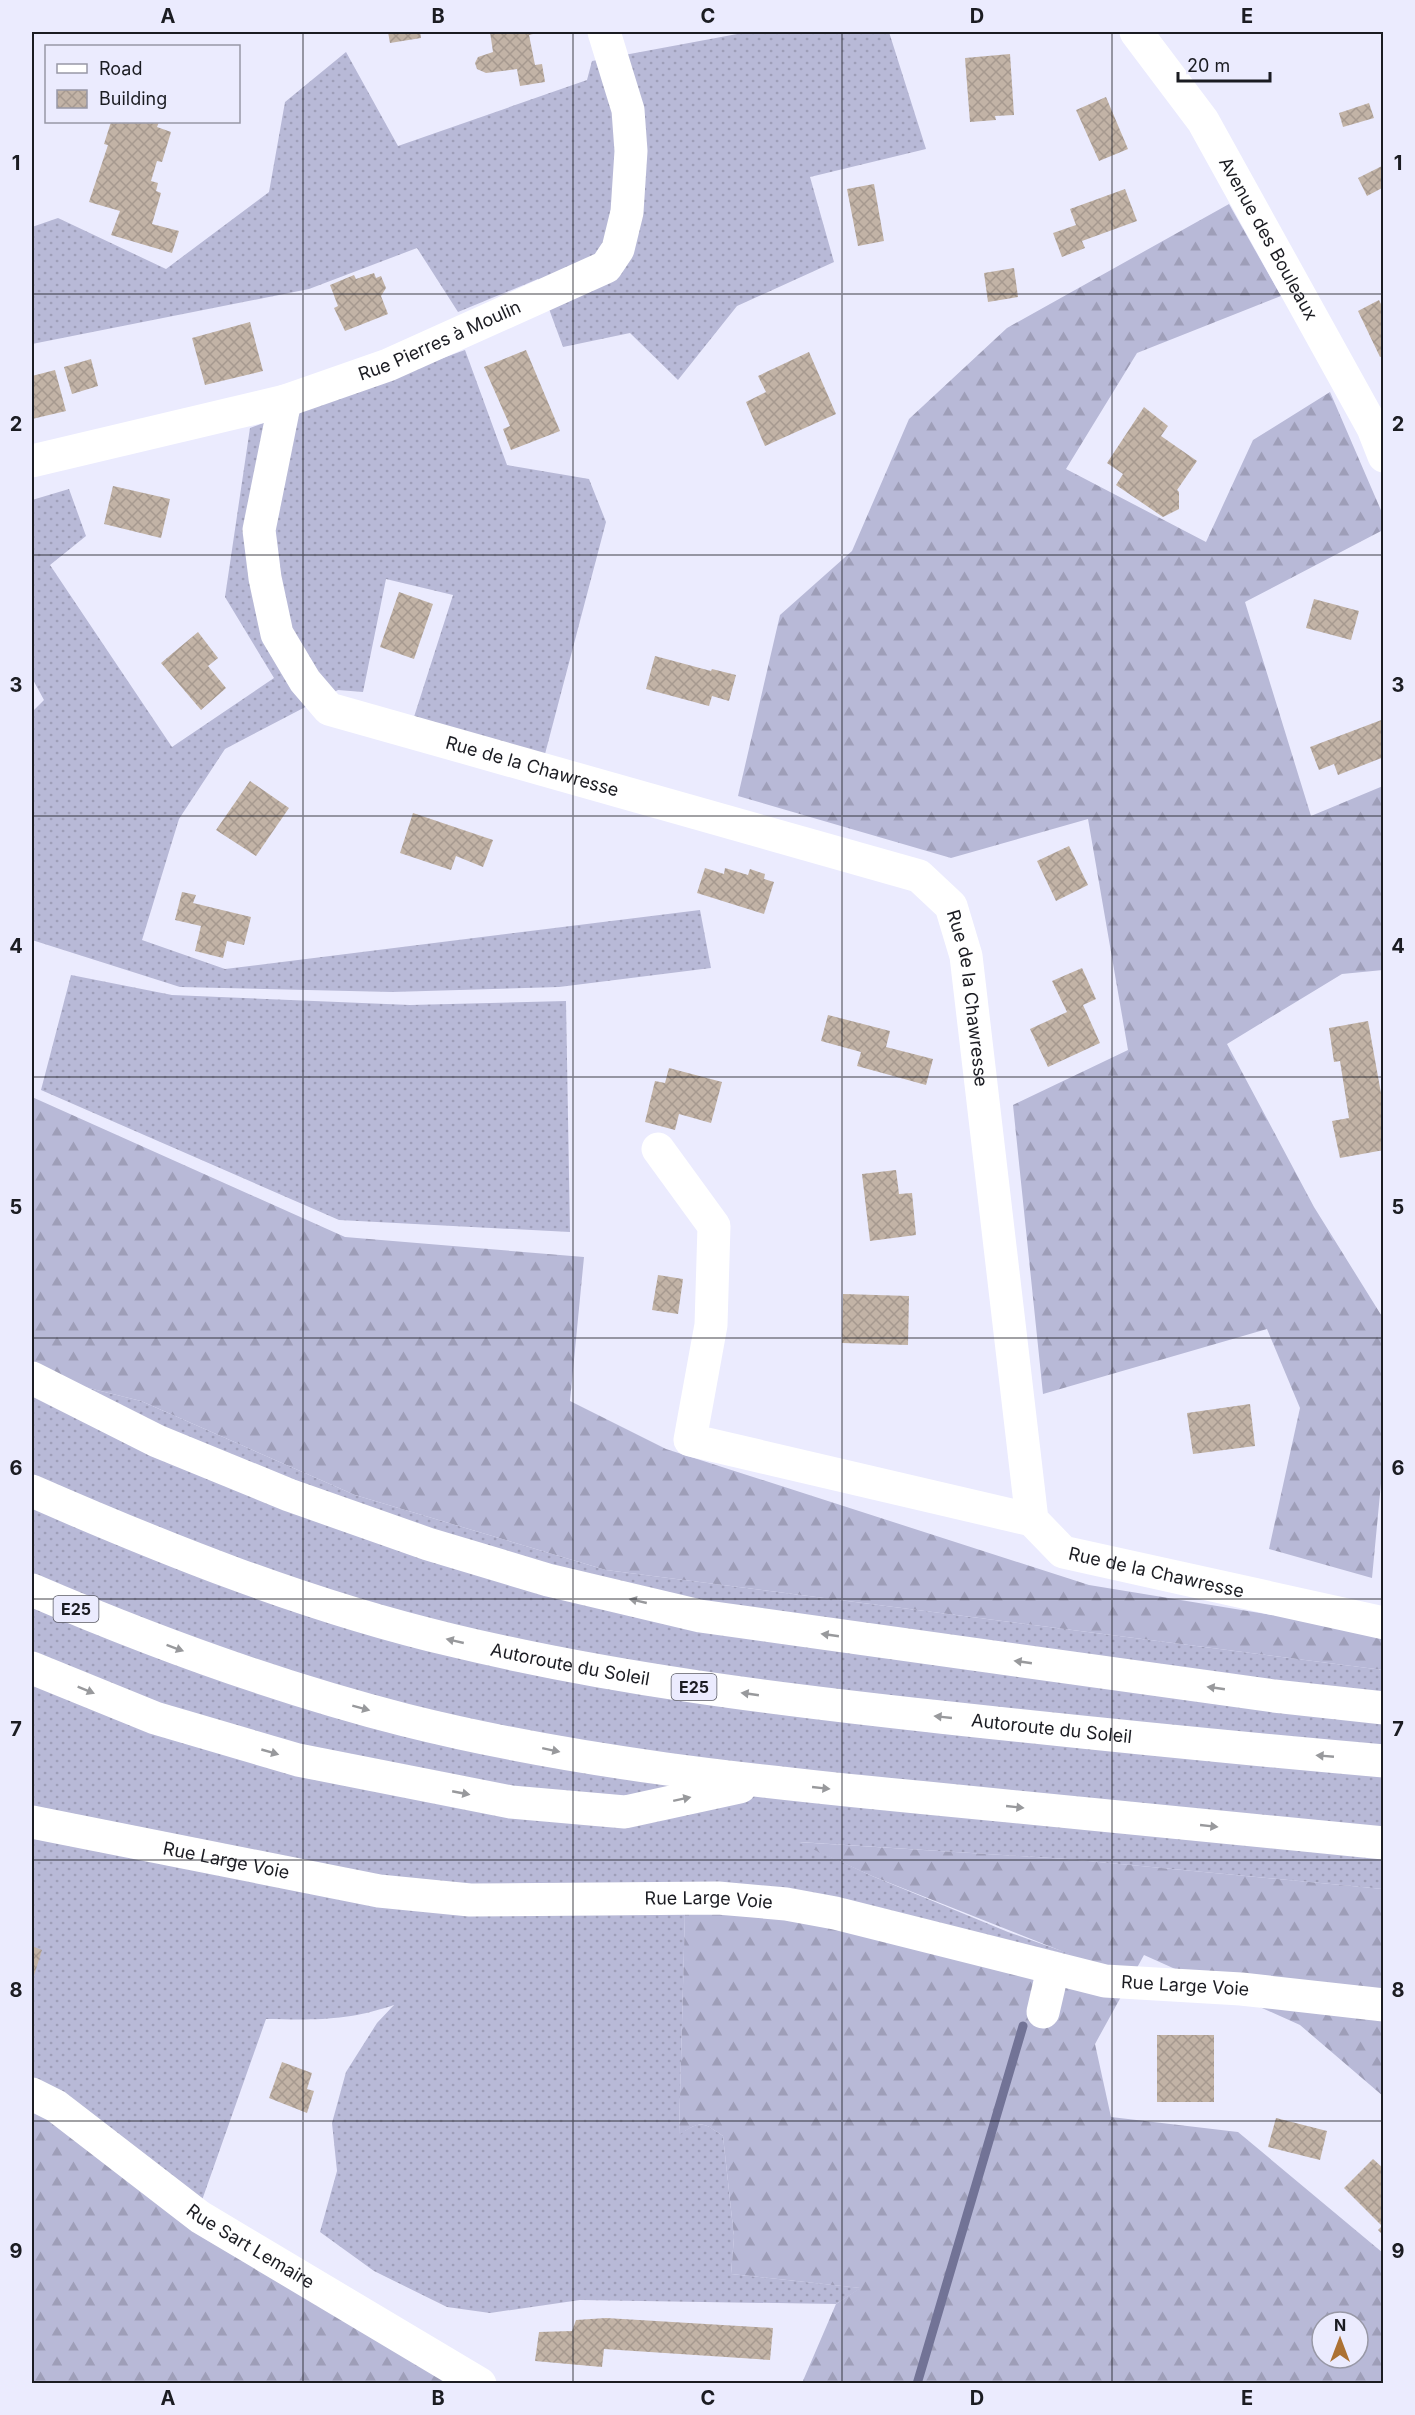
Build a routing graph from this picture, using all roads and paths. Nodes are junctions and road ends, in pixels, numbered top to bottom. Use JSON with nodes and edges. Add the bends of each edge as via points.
{"nodes":[{"id":1,"x":604,"y":32,"type":"edge"},
{"id":2,"x":1136,"y":32,"type":"edge"},
{"id":3,"x":285,"y":401,"type":"junction"},
{"id":4,"x":1383,"y":456,"type":"edge"},
{"id":5,"x":32,"y":461,"type":"edge"},
{"id":6,"x":658,"y":1149,"type":"dead end"},
{"id":7,"x":32,"y":1378,"type":"edge"},
{"id":8,"x":32,"y":1491,"type":"edge"},
{"id":9,"x":1032,"y":1520,"type":"junction"},
{"id":10,"x":32,"y":1590,"type":"edge"},
{"id":11,"x":1383,"y":1623,"type":"edge"},
{"id":12,"x":32,"y":1668,"type":"edge"},
{"id":13,"x":1383,"y":1708,"type":"edge"},
{"id":14,"x":1383,"y":1761,"type":"edge"},
{"id":15,"x":762,"y":1782,"type":"junction"},
{"id":16,"x":32,"y":1822,"type":"edge"},
{"id":17,"x":1383,"y":1843,"type":"edge"},
{"id":18,"x":1053,"y":1970,"type":"junction"},
{"id":19,"x":1383,"y":2005,"type":"edge"},
{"id":20,"x":1043,"y":2012,"type":"dead end"},
{"id":21,"x":32,"y":2094,"type":"edge"},
{"id":22,"x":480,"y":2384,"type":"edge"}],
"edges":[{"from":1,"to":3,"type":"main road","name":"Rue Pierres à Moulin","via":[[628,110],[632,151],[627,212],[618,249],[606,267],[388,364]]},
{"from":2,"to":4,"type":"main road","name":"Avenue des Bouleaux","via":[[1203,121],[1373,428]]},
{"from":3,"to":5,"type":"main road","name":"Rue Pierres à Moulin"},
{"from":3,"to":9,"type":"main road","name":"Rue de la Chawresse","via":[[259,530],[265,578],[277,634],[305,681],[329,709],[919,876],[951,906],[966,956]]},
{"from":6,"to":9,"type":"main road","via":[[714,1226],[711,1325],[690,1440]]},
{"from":13,"to":7,"type":"main road","one_way":true,"via":[[712,1617],[548,1580],[428,1544],[289,1495],[158,1441]]},
{"from":14,"to":8,"type":"main road","name":"Autoroute du Soleil","number":"E25","one_way":true,"via":[[808,1703],[620,1676],[449,1640],[272,1588]]},
{"from":9,"to":11,"type":"main road","name":"Rue de la Chawresse","via":[[1063,1552]]},
{"from":10,"to":15,"type":"main road","number":"E25","one_way":true,"via":[[120,1628],[262,1680],[407,1720],[568,1754]]},
{"from":12,"to":15,"type":"main road","one_way":true,"via":[[155,1718],[298,1760],[511,1802],[625,1812]]},
{"from":15,"to":17,"type":"main road","number":"E25","one_way":true},
{"from":16,"to":18,"type":"main road","name":"Rue Large Voie","via":[[379,1891],[470,1900],[718,1898],[786,1904]]},
{"from":18,"to":19,"type":"main road","name":"Rue Large Voie","via":[[1105,1981],[1241,1989]]},
{"from":18,"to":20,"type":"main road"},
{"from":21,"to":22,"type":"main road","name":"Rue Sart Lemaire","via":[[56,2106],[200,2217]]}]}
